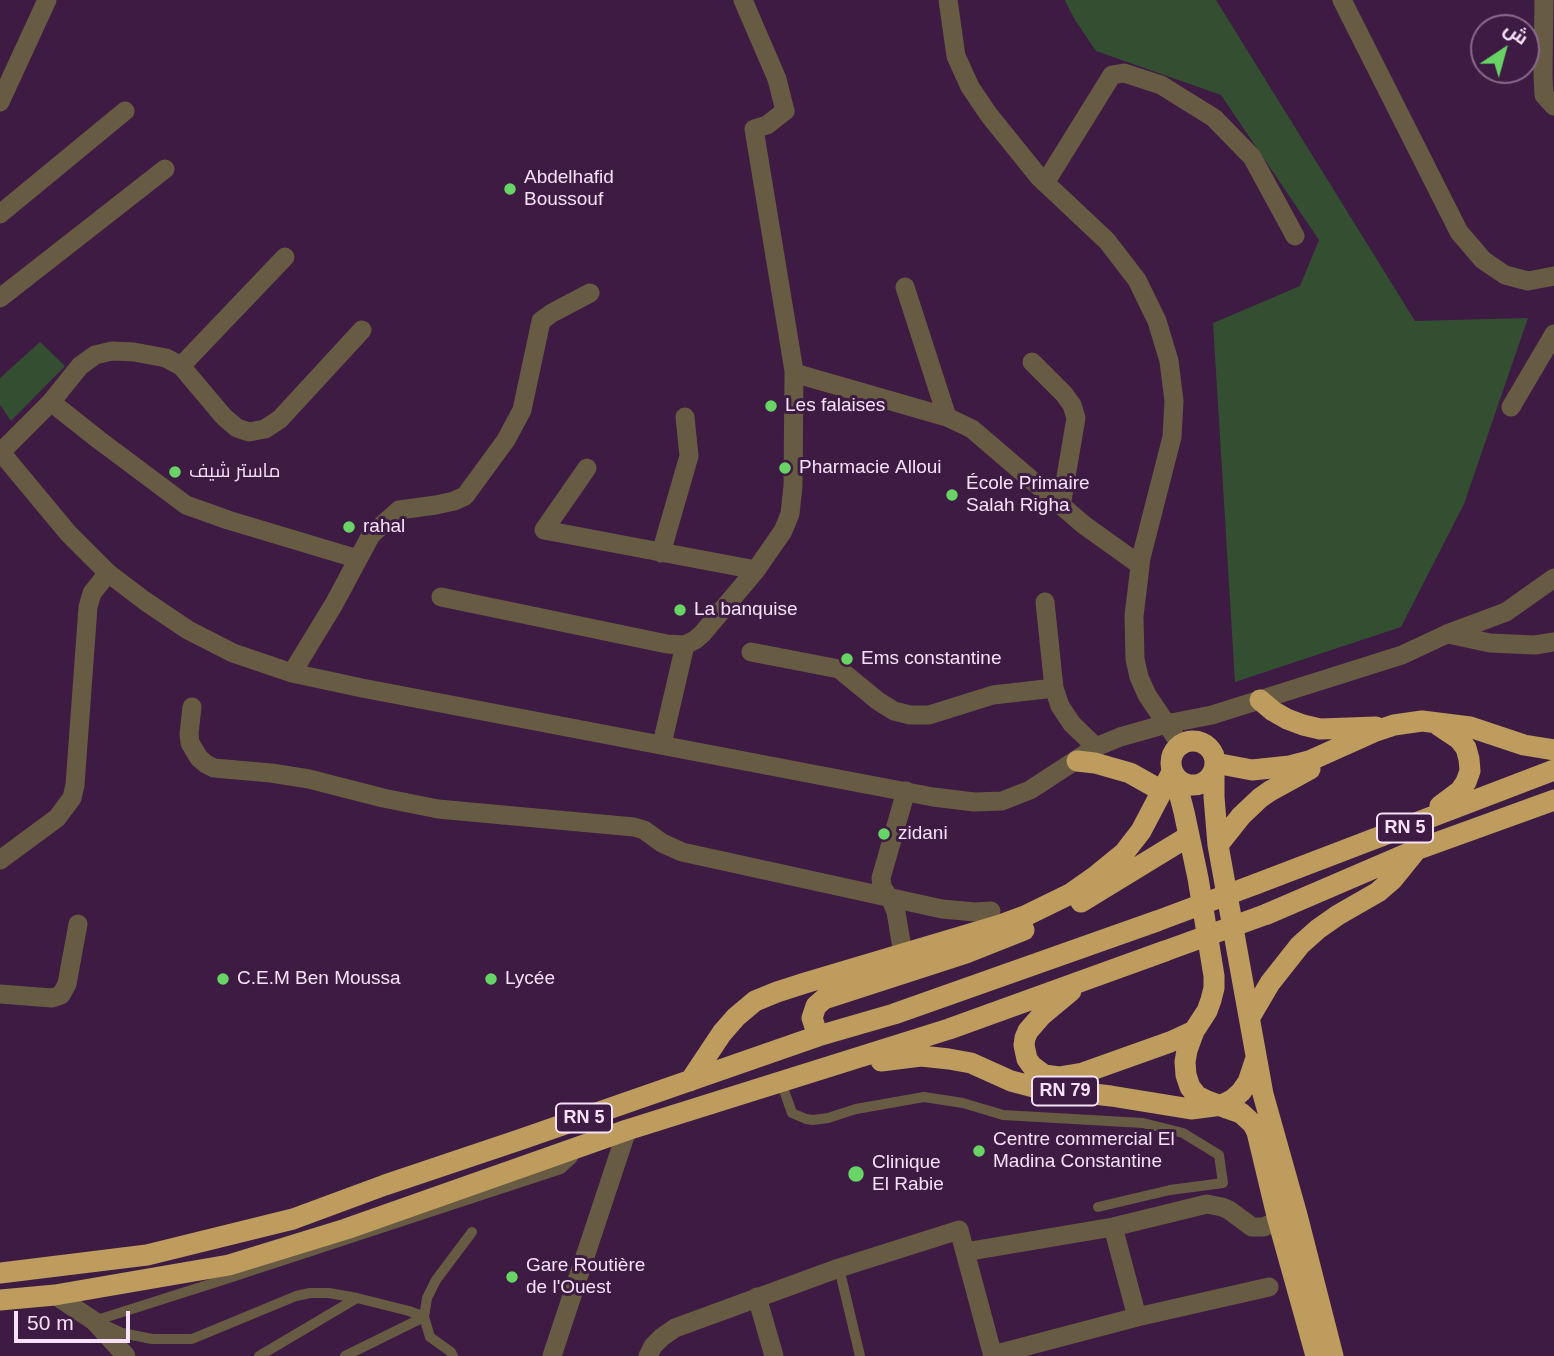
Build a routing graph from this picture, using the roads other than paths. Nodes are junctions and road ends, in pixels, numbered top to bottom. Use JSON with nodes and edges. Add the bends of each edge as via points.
{"nodes":[{"id":1,"x":47,"y":0,"type":"edge"},
{"id":2,"x":743,"y":0,"type":"edge"},
{"id":3,"x":948,"y":0,"type":"edge"},
{"id":4,"x":1342,"y":0,"type":"edge"},
{"id":5,"x":1544,"y":0,"type":"edge"},
{"id":6,"x":0,"y":102,"type":"edge"},
{"id":7,"x":1554,"y":106,"type":"edge"},
{"id":8,"x":125,"y":111,"type":"dead end"},
{"id":9,"x":165,"y":169,"type":"dead end"},
{"id":10,"x":1045,"y":183,"type":"junction"},
{"id":11,"x":0,"y":214,"type":"edge"},
{"id":12,"x":1295,"y":236,"type":"dead end"},
{"id":13,"x":285,"y":257,"type":"dead end"},
{"id":14,"x":1554,"y":276,"type":"edge"},
{"id":15,"x":905,"y":287,"type":"dead end"},
{"id":16,"x":590,"y":293,"type":"dead end"},
{"id":17,"x":0,"y":298,"type":"edge"},
{"id":18,"x":362,"y":330,"type":"dead end"},
{"id":19,"x":1554,"y":334,"type":"edge"},
{"id":20,"x":1032,"y":362,"type":"dead end"},
{"id":21,"x":181,"y":366,"type":"junction"},
{"id":22,"x":794,"y":373,"type":"junction"},
{"id":23,"x":51,"y":402,"type":"junction"},
{"id":24,"x":1511,"y":407,"type":"dead end"},
{"id":25,"x":685,"y":416,"type":"dead end"},
{"id":26,"x":947,"y":417,"type":"junction"},
{"id":27,"x":1,"y":451,"type":"edge"},
{"id":28,"x":587,"y":468,"type":"dead end"},
{"id":29,"x":1062,"y":506,"type":"junction"},
{"id":30,"x":661,"y":553,"type":"junction"},
{"id":31,"x":358,"y":559,"type":"junction"},
{"id":32,"x":1140,"y":565,"type":"junction"},
{"id":33,"x":755,"y":570,"type":"junction"},
{"id":34,"x":108,"y":573,"type":"junction"},
{"id":35,"x":1554,"y":578,"type":"edge"},
{"id":36,"x":441,"y":597,"type":"dead end"},
{"id":37,"x":1045,"y":602,"type":"dead end"},
{"id":38,"x":1447,"y":634,"type":"junction"},
{"id":39,"x":1554,"y":642,"type":"edge"},
{"id":40,"x":685,"y":645,"type":"junction"},
{"id":41,"x":751,"y":652,"type":"dead end"},
{"id":42,"x":292,"y":673,"type":"junction"},
{"id":43,"x":1054,"y":688,"type":"junction"},
{"id":44,"x":1260,"y":700,"type":"junction"},
{"id":45,"x":192,"y":707,"type":"dead end"},
{"id":46,"x":1433,"y":722,"type":"junction"},
{"id":47,"x":1166,"y":724,"type":"junction"},
{"id":48,"x":1385,"y":728,"type":"junction"},
{"id":49,"x":663,"y":744,"type":"junction"},
{"id":50,"x":1180,"y":744,"type":"junction"},
{"id":51,"x":1096,"y":747,"type":"junction"},
{"id":52,"x":1554,"y":750,"type":"edge"},
{"id":53,"x":1326,"y":753,"type":"junction"},
{"id":54,"x":1077,"y":761,"type":"junction"},
{"id":55,"x":1214,"y":766,"type":"junction"},
{"id":56,"x":1554,"y":770,"type":"edge"},
{"id":57,"x":1170,"y":780,"type":"junction"},
{"id":58,"x":906,"y":791,"type":"junction"},
{"id":59,"x":1554,"y":800,"type":"edge"},
{"id":60,"x":1414,"y":824,"type":"junction"},
{"id":61,"x":1189,"y":836,"type":"junction"},
{"id":62,"x":1218,"y":845,"type":"junction"},
{"id":63,"x":1416,"y":850,"type":"junction"},
{"id":64,"x":0,"y":860,"type":"edge"},
{"id":65,"x":889,"y":897,"type":"junction"},
{"id":66,"x":991,"y":911,"type":"dead end"},
{"id":67,"x":78,"y":924,"type":"dead end"},
{"id":68,"x":903,"y":954,"type":"junction"},
{"id":69,"x":1087,"y":979,"type":"junction"},
{"id":70,"x":0,"y":994,"type":"edge"},
{"id":71,"x":1250,"y":1017,"type":"junction"},
{"id":72,"x":1194,"y":1031,"type":"junction"},
{"id":73,"x":818,"y":1036,"type":"junction"},
{"id":74,"x":1256,"y":1058,"type":"junction"},
{"id":75,"x":851,"y":1059,"type":"junction"},
{"id":76,"x":690,"y":1081,"type":"junction"},
{"id":77,"x":780,"y":1082,"type":"junction"},
{"id":78,"x":1222,"y":1105,"type":"junction"},
{"id":79,"x":627,"y":1130,"type":"junction"},
{"id":80,"x":579,"y":1147,"type":"junction"},
{"id":81,"x":1098,"y":1207,"type":"dead end"},
{"id":82,"x":1278,"y":1220,"type":"junction"},
{"id":83,"x":1113,"y":1227,"type":"junction"},
{"id":84,"x":472,"y":1232,"type":"dead end"},
{"id":85,"x":965,"y":1252,"type":"junction"},
{"id":86,"x":839,"y":1268,"type":"junction"},
{"id":87,"x":0,"y":1273,"type":"edge"},
{"id":88,"x":1269,"y":1287,"type":"dead end"},
{"id":89,"x":55,"y":1295,"type":"junction"},
{"id":90,"x":757,"y":1297,"type":"junction"},
{"id":91,"x":357,"y":1298,"type":"junction"},
{"id":92,"x":0,"y":1300,"type":"edge"},
{"id":93,"x":424,"y":1317,"type":"junction"},
{"id":94,"x":1137,"y":1317,"type":"junction"},
{"id":95,"x":94,"y":1321,"type":"junction"},
{"id":96,"x":449,"y":1355,"type":"edge"},
{"id":97,"x":993,"y":1355,"type":"edge"},
{"id":98,"x":126,"y":1356,"type":"edge"},
{"id":99,"x":259,"y":1356,"type":"edge"},
{"id":100,"x":345,"y":1356,"type":"edge"},
{"id":101,"x":552,"y":1356,"type":"edge"},
{"id":102,"x":648,"y":1356,"type":"edge"},
{"id":103,"x":774,"y":1356,"type":"edge"},
{"id":104,"x":860,"y":1356,"type":"edge"},
{"id":105,"x":1316,"y":1356,"type":"edge"},
{"id":106,"x":1333,"y":1356,"type":"edge"}],
"edges":[{"from":1,"to":6,"type":"street"},
{"from":2,"to":22,"type":"street","via":[[777,79],[785,111],[754,129]]},
{"from":3,"to":10,"type":"street","via":[[956,55],[970,87]]},
{"from":4,"to":14,"type":"street","via":[[1460,232],[1483,260],[1505,275],[1528,281]]},
{"from":5,"to":7,"type":"street","via":[[1544,95]]},
{"from":8,"to":11,"type":"street"},
{"from":9,"to":17,"type":"street"},
{"from":10,"to":12,"type":"street","via":[[1112,75],[1124,73],[1161,85],[1214,118],[1252,158]]},
{"from":10,"to":32,"type":"street","via":[[1107,242],[1137,280],[1157,321],[1169,361],[1172,437]]},
{"from":13,"to":21,"type":"street"},
{"from":15,"to":26,"type":"street"},
{"from":16,"to":31,"type":"street","via":[[541,321],[522,410],[465,496],[399,510],[370,536]]},
{"from":18,"to":21,"type":"street","via":[[280,419],[265,429],[249,432],[237,428]]},
{"from":19,"to":24,"type":"street"},
{"from":20,"to":29,"type":"street","via":[[1064,394],[1076,418]]},
{"from":21,"to":23,"type":"street","via":[[134,352],[95,355]]},
{"from":22,"to":26,"type":"street"},
{"from":22,"to":33,"type":"street","via":[[790,514]]},
{"from":23,"to":27,"type":"street"},
{"from":23,"to":31,"type":"street","via":[[186,505]]},
{"from":25,"to":30,"type":"street","via":[[689,456]]},
{"from":26,"to":29,"type":"street","via":[[971,429]]},
{"from":27,"to":34,"type":"street","via":[[68,533]]},
{"from":28,"to":30,"type":"street","via":[[544,530]]},
{"from":29,"to":32,"type":"street"},
{"from":30,"to":33,"type":"street"},
{"from":31,"to":42,"type":"street"},
{"from":32,"to":47,"type":"street","via":[[1135,659],[1147,695]]},
{"from":33,"to":40,"type":"street","via":[[702,634]]},
{"from":34,"to":42,"type":"street","via":[[188,630],[233,653]]},
{"from":34,"to":64,"type":"street","via":[[92,593],[88,607],[72,798],[57,818]]},
{"from":35,"to":38,"type":"street","via":[[1506,612]]},
{"from":36,"to":40,"type":"street"},
{"from":37,"to":43,"type":"street"},
{"from":38,"to":39,"type":"street","via":[[1490,643]]},
{"from":38,"to":44,"type":"street","via":[[1402,655]]},
{"from":40,"to":49,"type":"street"},
{"from":41,"to":43,"type":"street","via":[[839,668],[878,701],[910,715],[929,715],[993,695]]},
{"from":42,"to":49,"type":"street"},
{"from":43,"to":51,"type":"street","via":[[1072,724]]},
{"from":44,"to":47,"type":"street"},
{"from":44,"to":48,"type":"highway","via":[[1303,726]]},
{"from":45,"to":65,"type":"street","via":[[190,743],[199,758],[214,768],[309,779],[438,809],[634,827],[682,852]]},
{"from":46,"to":48,"type":"highway"},
{"from":46,"to":52,"type":"highway"},
{"from":46,"to":60,"type":"highway","via":[[1466,748],[1469,771],[1460,791]]},
{"from":47,"to":50,"type":"street"},
{"from":47,"to":51,"type":"street"},
{"from":48,"to":53,"type":"highway"},
{"from":49,"to":58,"type":"street"},
{"from":50,"to":55,"type":"highway","via":[[1203,743],[1212,752]]},
{"from":50,"to":57,"type":"highway","via":[[1170,760]]},
{"from":51,"to":54,"type":"street"},
{"from":53,"to":55,"type":"highway","via":[[1271,769]]},
{"from":53,"to":62,"type":"highway","via":[[1314,766],[1250,806]]},
{"from":54,"to":57,"type":"highway"},
{"from":54,"to":58,"type":"street","via":[[1002,801],[974,802]]},
{"from":55,"to":57,"type":"highway","via":[[1211,776],[1200,784]]},
{"from":55,"to":62,"type":"highway"},
{"from":56,"to":60,"type":"highway","number":"RN 5"},
{"from":57,"to":61,"type":"highway"},
{"from":57,"to":68,"type":"highway","via":[[1124,853],[1070,894],[1000,925]]},
{"from":58,"to":65,"type":"street","via":[[881,878]]},
{"from":59,"to":63,"type":"highway","number":"RN 5"},
{"from":60,"to":73,"type":"highway","number":"RN 5","bridge":true,"via":[[1157,921],[894,1014]]},
{"from":61,"to":72,"type":"highway","via":[[1214,976],[1207,1012]]},
{"from":61,"to":73,"type":"highway","via":[[1044,922],[824,999],[812,1018]]},
{"from":62,"to":71,"type":"highway"},
{"from":63,"to":69,"type":"highway","number":"RN 5","bridge":true,"via":[[1267,914]]},
{"from":63,"to":71,"type":"highway","via":[[1378,892],[1300,945]]},
{"from":65,"to":66,"type":"street","via":[[959,911]]},
{"from":65,"to":68,"type":"street"},
{"from":67,"to":70,"type":"street","via":[[61,995]]},
{"from":68,"to":76,"type":"highway","via":[[755,1001],[722,1033]]},
{"from":69,"to":72,"type":"highway","number":"RN 79","via":[[1028,1031],[1025,1053],[1031,1066],[1044,1075],[1083,1073]]},
{"from":69,"to":75,"type":"highway","number":"RN 5"},
{"from":71,"to":74,"type":"highway"},
{"from":72,"to":78,"type":"highway","via":[[1185,1062],[1190,1087],[1197,1096]]},
{"from":73,"to":76,"type":"highway","number":"RN 5"},
{"from":74,"to":78,"type":"highway","via":[[1248,1082],[1233,1100]]},
{"from":74,"to":106,"type":"highway"},
{"from":75,"to":77,"type":"highway","number":"RN 5"},
{"from":75,"to":78,"type":"highway","number":"RN 79","via":[[877,1062],[933,1056],[971,1063],[1034,1087],[1191,1110]]},
{"from":76,"to":87,"type":"highway","number":"RN 5","via":[[293,1219],[147,1255]]},
{"from":77,"to":79,"type":"highway","number":"RN 5"},
{"from":77,"to":81,"type":"lane","via":[[792,1113],[806,1119],[924,1097],[1003,1115],[1143,1123],[1182,1133],[1219,1155],[1223,1183]]},
{"from":78,"to":82,"type":"highway","via":[[1241,1113],[1257,1132]]},
{"from":79,"to":80,"type":"highway","number":"RN 5"},
{"from":79,"to":101,"type":"street"},
{"from":80,"to":89,"type":"highway","number":"RN 5","via":[[229,1265]]},
{"from":80,"to":95,"type":"lane","via":[[561,1169]]},
{"from":82,"to":83,"type":"street","via":[[1252,1227],[1229,1210],[1208,1205]]},
{"from":82,"to":105,"type":"highway"},
{"from":83,"to":85,"type":"street"},
{"from":83,"to":94,"type":"street"},
{"from":84,"to":93,"type":"lane","via":[[436,1280]]},
{"from":85,"to":86,"type":"street","via":[[959,1230]]},
{"from":85,"to":97,"type":"street"},
{"from":86,"to":90,"type":"street"},
{"from":86,"to":104,"type":"lane"},
{"from":88,"to":94,"type":"street"},
{"from":89,"to":92,"type":"highway","number":"RN 5"},
{"from":89,"to":95,"type":"street"},
{"from":90,"to":102,"type":"street","via":[[675,1328]]},
{"from":90,"to":103,"type":"street"},
{"from":91,"to":93,"type":"lane"},
{"from":91,"to":95,"type":"lane","via":[[329,1293],[296,1296],[192,1339],[152,1339]]},
{"from":91,"to":99,"type":"lane"},
{"from":93,"to":96,"type":"lane","via":[[430,1337]]},
{"from":93,"to":100,"type":"lane"},
{"from":94,"to":97,"type":"street"},
{"from":95,"to":98,"type":"street"}]}
